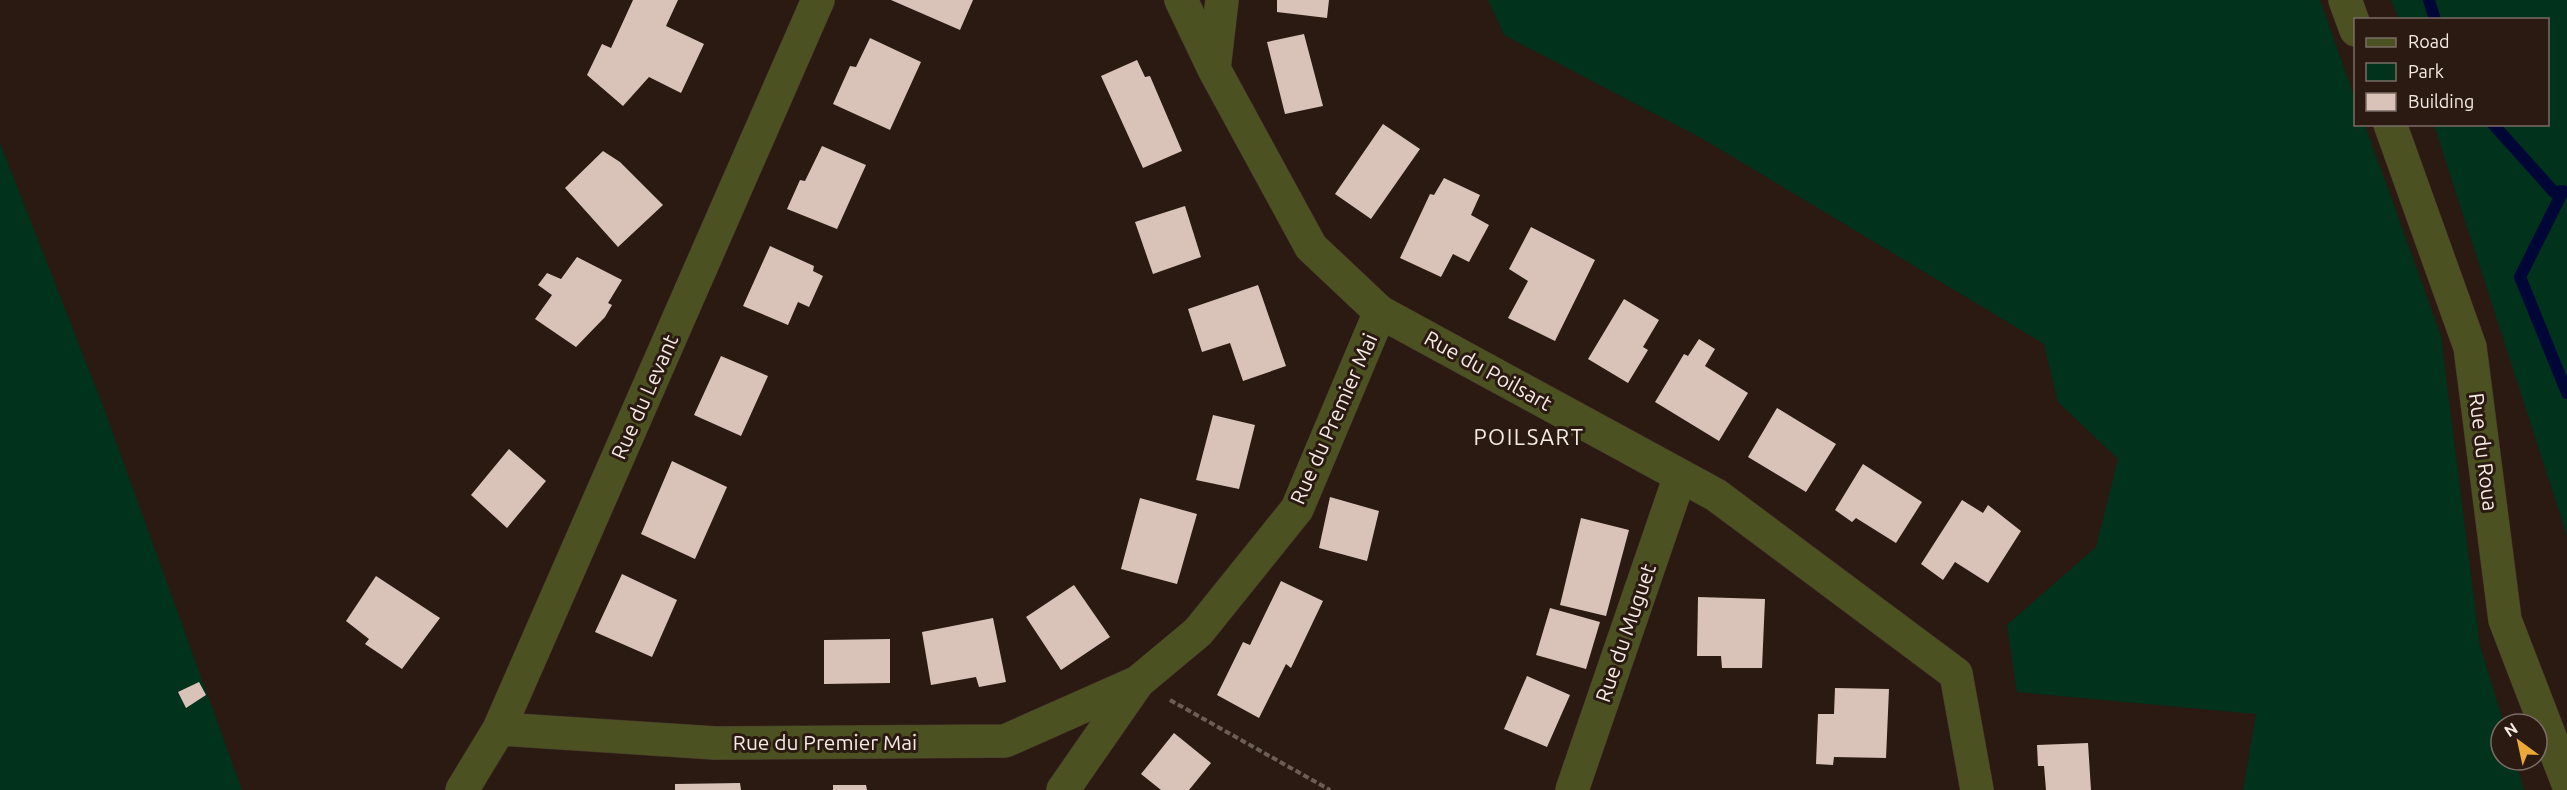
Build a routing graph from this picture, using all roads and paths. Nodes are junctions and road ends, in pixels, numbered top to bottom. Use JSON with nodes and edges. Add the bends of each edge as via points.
{"nodes":[{"id":1,"x":818,"y":0,"type":"edge"},
{"id":2,"x":1181,"y":0,"type":"edge"},
{"id":3,"x":1222,"y":0,"type":"edge"},
{"id":4,"x":2345,"y":0,"type":"edge"},
{"id":5,"x":2354,"y":27,"type":"edge"},
{"id":6,"x":1214,"y":69,"type":"junction"},
{"id":7,"x":2391,"y":126,"type":"edge"},
{"id":8,"x":1380,"y":312,"type":"junction"},
{"id":9,"x":1680,"y":476,"type":"junction"},
{"id":10,"x":1138,"y":682,"type":"junction"},
{"id":11,"x":499,"y":729,"type":"junction"},
{"id":12,"x":2567,"y":781,"type":"edge"},
{"id":13,"x":462,"y":790,"type":"edge"},
{"id":14,"x":1063,"y":790,"type":"edge"},
{"id":15,"x":1330,"y":790,"type":"edge"},
{"id":16,"x":1572,"y":790,"type":"edge"},
{"id":17,"x":1977,"y":790,"type":"edge"}],
"edges":[{"from":1,"to":11,"type":"street","name":"Rue du Levant"},
{"from":2,"to":6,"type":"street","name":"Rue du Poilsart"},
{"from":3,"to":6,"type":"street"},
{"from":4,"to":5,"type":"street"},
{"from":6,"to":8,"type":"street","name":"Rue du Poilsart","via":[[1311,247]]},
{"from":7,"to":12,"type":"street","name":"Rue du Roua","via":[[2470,347],[2505,620]]},
{"from":8,"to":9,"type":"street","name":"Rue du Poilsart"},
{"from":8,"to":10,"type":"street","name":"Rue du Premier Mai","via":[[1296,508],[1198,632]]},
{"from":9,"to":16,"type":"street","name":"Rue du Muguet"},
{"from":9,"to":17,"type":"street","name":"Rue du Poilsart","via":[[1716,495],[1956,674]]},
{"from":10,"to":11,"type":"street","name":"Rue du Premier Mai","via":[[1005,741],[715,743]]},
{"from":10,"to":14,"type":"street","name":"Rue du Premier Mai"},
{"from":10,"to":15,"type":"path"},
{"from":11,"to":13,"type":"street","name":"Rue du Levant"}]}
